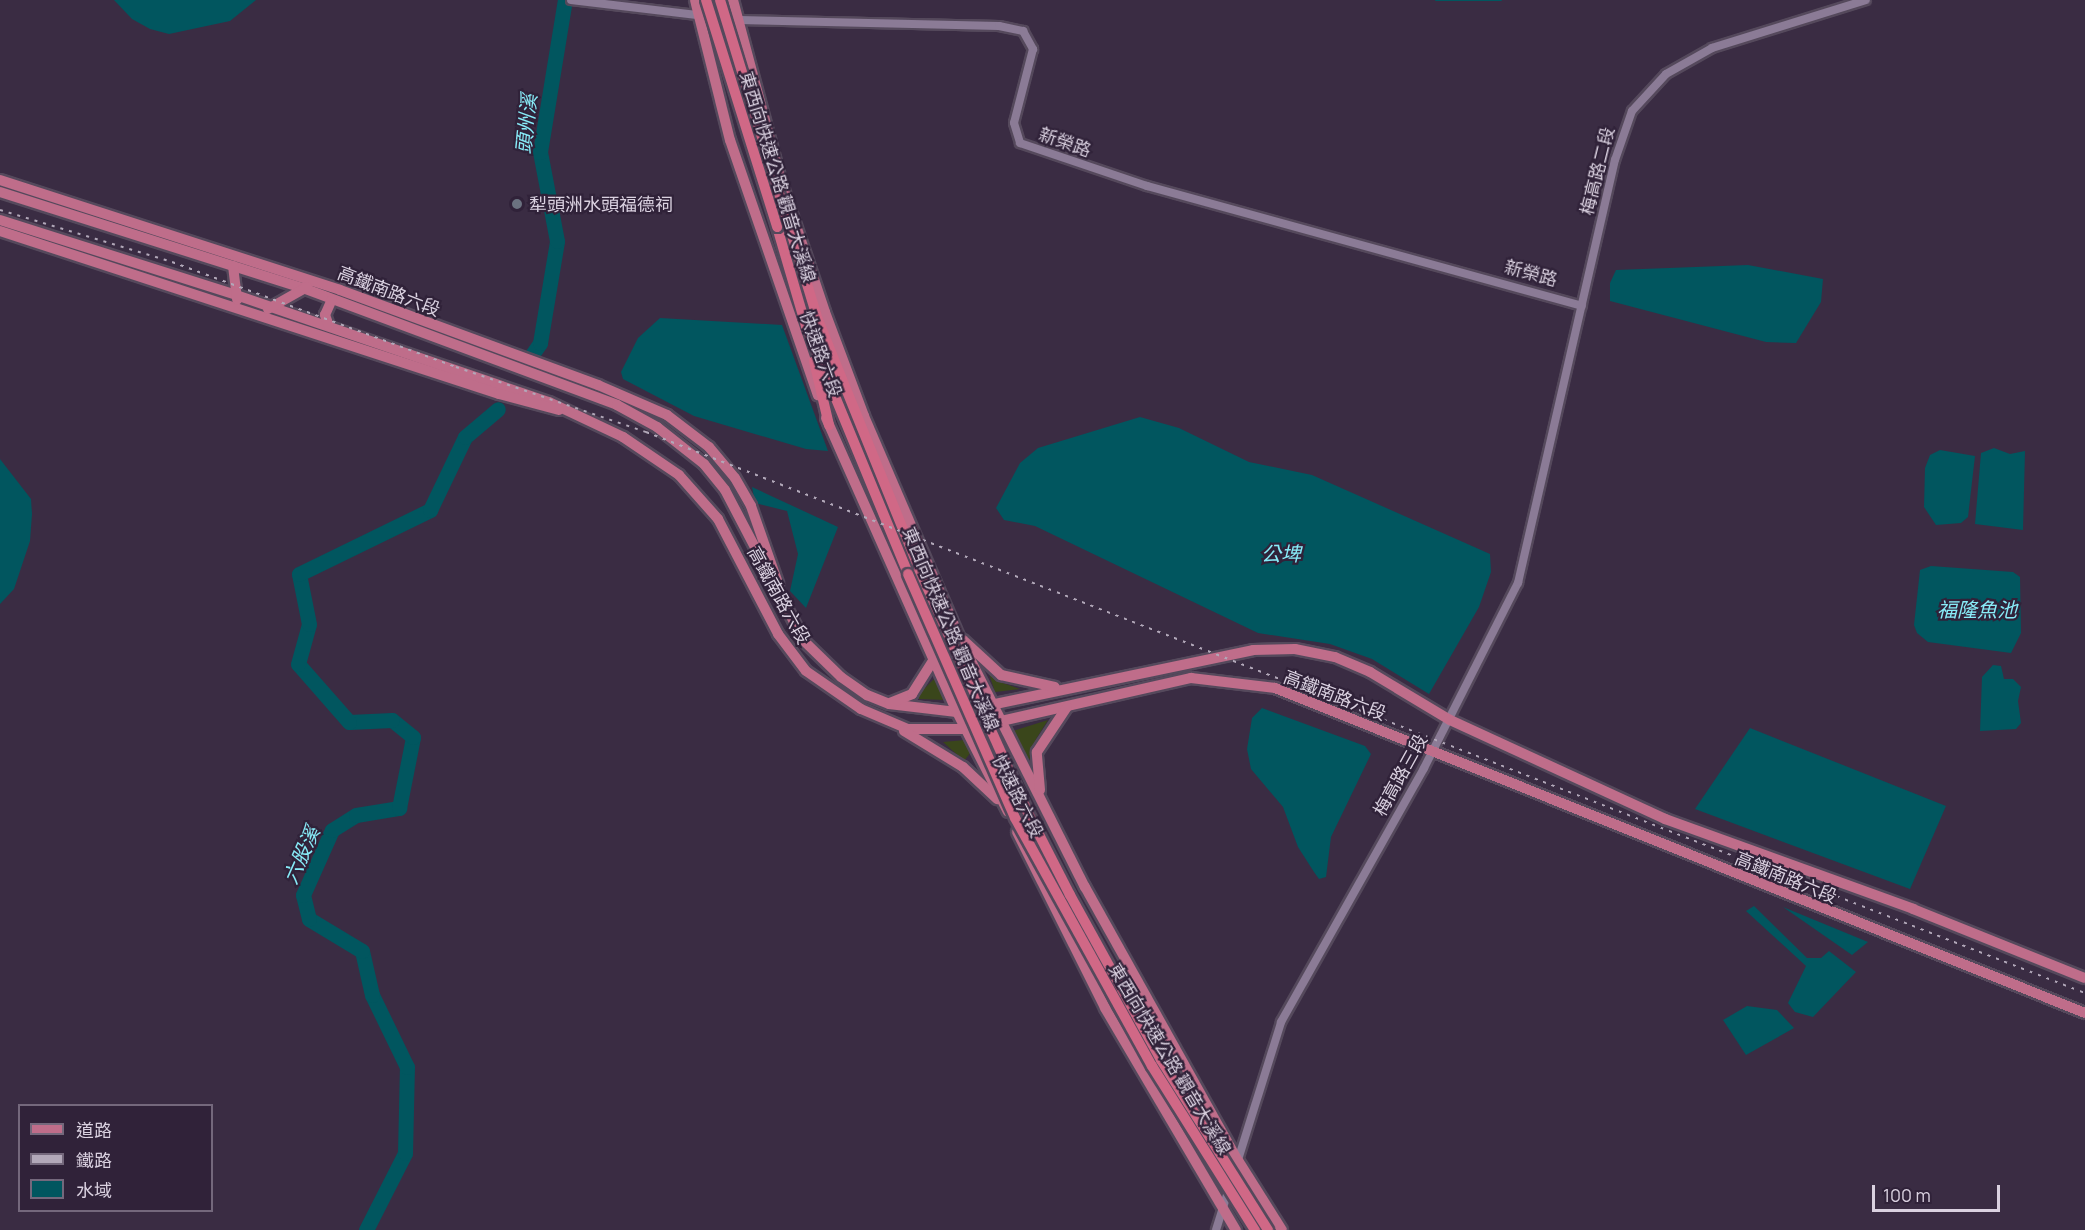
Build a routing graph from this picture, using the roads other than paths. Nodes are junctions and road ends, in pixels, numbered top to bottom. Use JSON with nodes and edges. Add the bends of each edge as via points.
{"nodes":[{"id":1,"x":571,"y":0,"type":"edge"},
{"id":2,"x":695,"y":0,"type":"edge"},
{"id":3,"x":706,"y":0,"type":"edge"},
{"id":4,"x":720,"y":0,"type":"edge"},
{"id":5,"x":733,"y":0,"type":"edge"},
{"id":6,"x":1866,"y":0,"type":"edge"},
{"id":7,"x":699,"y":15,"type":"junction"},
{"id":8,"x":739,"y":20,"type":"junction"},
{"id":9,"x":0,"y":180,"type":"edge"},
{"id":10,"x":0,"y":192,"type":"edge"},
{"id":11,"x":0,"y":220,"type":"edge"},
{"id":12,"x":0,"y":231,"type":"edge"},
{"id":13,"x":233,"y":266,"type":"junction"},
{"id":14,"x":317,"y":282,"type":"junction"},
{"id":15,"x":303,"y":288,"type":"junction"},
{"id":16,"x":332,"y":299,"type":"junction"},
{"id":17,"x":237,"y":300,"type":"junction"},
{"id":18,"x":1582,"y":306,"type":"junction"},
{"id":19,"x":272,"y":307,"type":"junction"},
{"id":20,"x":260,"y":314,"type":"junction"},
{"id":21,"x":818,"y":320,"type":"junction"},
{"id":22,"x":1578,"y":323,"type":"joint"},
{"id":23,"x":328,"y":326,"type":"junction"},
{"id":24,"x":806,"y":326,"type":"junction"},
{"id":25,"x":559,"y":410,"type":"junction"},
{"id":26,"x":864,"y":416,"type":"junction"},
{"id":27,"x":829,"y":425,"type":"junction"},
{"id":28,"x":790,"y":618,"type":"junction"},
{"id":29,"x":959,"y":637,"type":"junction"},
{"id":30,"x":934,"y":658,"type":"junction"},
{"id":31,"x":1085,"y":686,"type":"junction"},
{"id":32,"x":994,"y":701,"type":"junction"},
{"id":33,"x":889,"y":704,"type":"junction"},
{"id":34,"x":1067,"y":707,"type":"junction"},
{"id":35,"x":861,"y":709,"type":"junction"},
{"id":36,"x":957,"y":712,"type":"junction"},
{"id":37,"x":1002,"y":720,"type":"junction"},
{"id":38,"x":1449,"y":720,"type":"junction"},
{"id":39,"x":966,"y":729,"type":"junction"},
{"id":40,"x":1432,"y":751,"type":"junction"},
{"id":41,"x":1044,"y":808,"type":"junction"},
{"id":42,"x":1010,"y":817,"type":"junction"},
{"id":43,"x":2085,"y":978,"type":"edge"},
{"id":44,"x":2085,"y":1013,"type":"edge"},
{"id":45,"x":1239,"y":1162,"type":"junction"},
{"id":46,"x":1223,"y":1209,"type":"junction"},
{"id":47,"x":1216,"y":1230,"type":"edge"},
{"id":48,"x":1236,"y":1230,"type":"edge"},
{"id":49,"x":1255,"y":1230,"type":"edge"},
{"id":50,"x":1268,"y":1230,"type":"edge"},
{"id":51,"x":1282,"y":1230,"type":"edge"}],
"edges":[{"from":1,"to":7,"type":"street","name":"新榮路"},
{"from":2,"to":7,"type":"main road","name":"快速路六段"},
{"from":3,"to":24,"type":"highway","name":"東西向快速公路 觀音大溪線","bridge":true},
{"from":4,"to":21,"type":"highway","name":"東西向快速公路 觀音大溪線","bridge":true},
{"from":5,"to":8,"type":"main road","name":"快速路六段"},
{"from":6,"to":18,"type":"street","name":"梅高路二段","via":[[1712,48],[1666,74],[1649,90],[1632,111],[1621,136]]},
{"from":7,"to":8,"type":"street","name":"新榮路"},
{"from":7,"to":27,"type":"main road","name":"快速路六段","via":[[730,140]]},
{"from":8,"to":18,"type":"street","name":"新榮路","via":[[999,27],[1023,31],[1033,50],[1014,123],[1020,143],[1148,186]]},
{"from":8,"to":26,"type":"main road","name":"快速路六段","via":[[781,181]]},
{"from":9,"to":14,"type":"main road","name":"高鐵南路六段"},
{"from":10,"to":13,"type":"main road","name":"高鐵南路六段"},
{"from":11,"to":17,"type":"main road","name":"高鐵南路六段"},
{"from":12,"to":17,"type":"main road","name":"高鐵南路六段"},
{"from":13,"to":15,"type":"main road","name":"高鐵南路六段"},
{"from":13,"to":17,"type":"main road"},
{"from":14,"to":15,"type":"main road"},
{"from":14,"to":28,"type":"main road","name":"高鐵南路六段","via":[[636,400],[688,429],[709,447],[751,506]]},
{"from":15,"to":16,"type":"main road","name":"高鐵南路六段"},
{"from":15,"to":19,"type":"main road"},
{"from":16,"to":23,"type":"main road","via":[[325,315]]},
{"from":16,"to":28,"type":"main road","name":"高鐵南路六段","via":[[617,405],[657,427],[704,464],[724,490]]},
{"from":17,"to":19,"type":"main road","name":"高鐵南路六段"},
{"from":17,"to":20,"type":"main road","name":"高鐵南路六段"},
{"from":18,"to":22,"type":"street","name":"梅高路二段"},
{"from":19,"to":20,"type":"main road"},
{"from":19,"to":23,"type":"main road","name":"高鐵南路六段"},
{"from":20,"to":25,"type":"main road","name":"高鐵南路六段","via":[[499,394]]},
{"from":21,"to":26,"type":"highway"},
{"from":21,"to":50,"type":"highway","name":"東西向快速公路 觀音大溪線","bridge":true,"via":[[919,568],[1027,811],[1161,1060]]},
{"from":22,"to":38,"type":"street","name":"梅高路三段","via":[[1518,583]]},
{"from":23,"to":25,"type":"main road","name":"高鐵南路六段","via":[[549,402]]},
{"from":24,"to":27,"type":"highway"},
{"from":24,"to":49,"type":"highway","name":"東西向快速公路 觀音大溪線","bridge":true,"via":[[908,574],[1025,837],[1152,1066]]},
{"from":25,"to":35,"type":"main road","name":"高鐵南路六段","via":[[651,453],[692,488],[718,519],[791,652],[830,692]]},
{"from":26,"to":29,"type":"main road","name":"快速路六段"},
{"from":27,"to":30,"type":"main road","name":"快速路六段"},
{"from":28,"to":33,"type":"main road","name":"高鐵南路六段","via":[[804,641],[841,677]]},
{"from":29,"to":31,"type":"main road","via":[[1001,675],[1045,687]]},
{"from":29,"to":32,"type":"main road","name":"快速路六段"},
{"from":30,"to":33,"type":"main road","via":[[912,694]]},
{"from":30,"to":36,"type":"main road","name":"快速路六段"},
{"from":31,"to":32,"type":"main road","name":"高鐵南路六段"},
{"from":31,"to":38,"type":"main road","name":"高鐵南路六段","via":[[1253,650],[1295,649],[1335,657],[1370,672]]},
{"from":32,"to":36,"type":"main road","name":"高鐵南路六段"},
{"from":32,"to":37,"type":"main road","name":"快速路六段"},
{"from":33,"to":36,"type":"main road","name":"高鐵南路六段"},
{"from":34,"to":37,"type":"main road","name":"高鐵南路六段"},
{"from":34,"to":40,"type":"main road","name":"高鐵南路六段","via":[[1156,684],[1191,678],[1217,681],[1275,688]]},
{"from":34,"to":41,"type":"main road","via":[[1037,752]]},
{"from":35,"to":39,"type":"main road","name":"高鐵南路六段","via":[[908,729]]},
{"from":35,"to":42,"type":"main road","via":[[963,767]]},
{"from":36,"to":39,"type":"main road","name":"快速路六段"},
{"from":37,"to":39,"type":"main road","name":"高鐵南路六段"},
{"from":37,"to":41,"type":"main road","name":"快速路六段"},
{"from":38,"to":40,"type":"street","name":"梅高路三段"},
{"from":38,"to":43,"type":"main road","name":"高鐵南路六段","via":[[1665,819],[1914,909]]},
{"from":39,"to":42,"type":"main road","name":"快速路六段"},
{"from":40,"to":44,"type":"main road","name":"高鐵南路六段"},
{"from":40,"to":45,"type":"street","name":"梅高路三段","via":[[1281,1022]]},
{"from":41,"to":45,"type":"main road","name":"快速路六段"},
{"from":42,"to":46,"type":"main road","name":"快速路六段","via":[[1105,1008]]},
{"from":45,"to":46,"type":"street","name":"梅高路三段"},
{"from":45,"to":51,"type":"main road","name":"快速路六段"},
{"from":46,"to":47,"type":"street","name":"梅高路三段"},
{"from":46,"to":48,"type":"main road","name":"快速路六段"}]}
